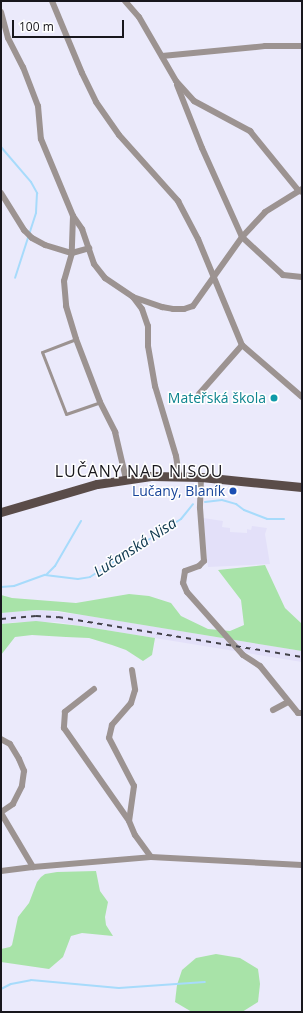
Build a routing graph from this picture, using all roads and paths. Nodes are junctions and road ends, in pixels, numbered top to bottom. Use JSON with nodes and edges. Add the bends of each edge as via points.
{"nodes":[{"id":1,"x":52,"y":1,"type":"edge"},
{"id":2,"x":125,"y":1,"type":"edge"},
{"id":3,"x":1,"y":13,"type":"edge"},
{"id":4,"x":302,"y":46,"type":"edge"},
{"id":5,"x":162,"y":56,"type":"junction"},
{"id":6,"x":176,"y":81,"type":"junction"},
{"id":7,"x":301,"y":190,"type":"edge"},
{"id":8,"x":1,"y":193,"type":"edge"},
{"id":9,"x":74,"y":216,"type":"junction"},
{"id":10,"x":242,"y":237,"type":"junction"},
{"id":11,"x":89,"y":248,"type":"junction"},
{"id":12,"x":72,"y":253,"type":"junction"},
{"id":13,"x":302,"y":277,"type":"edge"},
{"id":14,"x":214,"y":278,"type":"junction"},
{"id":15,"x":133,"y":297,"type":"junction"},
{"id":16,"x":76,"y":339,"type":"junction"},
{"id":17,"x":242,"y":345,"type":"junction"},
{"id":18,"x":199,"y":394,"type":"dead end"},
{"id":19,"x":302,"y":397,"type":"edge"},
{"id":20,"x":100,"y":402,"type":"junction"},
{"id":21,"x":179,"y":476,"type":"junction"},
{"id":22,"x":201,"y":477,"type":"junction"},
{"id":23,"x":126,"y":479,"type":"junction"},
{"id":24,"x":302,"y":486,"type":"edge"},
{"id":25,"x":1,"y":512,"type":"edge"},
{"id":26,"x":132,"y":670,"type":"dead end"},
{"id":27,"x":94,"y":689,"type":"dead end"},
{"id":28,"x":288,"y":702,"type":"junction"},
{"id":29,"x":273,"y":710,"type":"dead end"},
{"id":30,"x":302,"y":713,"type":"edge"},
{"id":31,"x":1,"y":739,"type":"edge"},
{"id":32,"x":1,"y":812,"type":"edge"},
{"id":33,"x":129,"y":821,"type":"junction"},
{"id":34,"x":151,"y":858,"type":"junction"},
{"id":35,"x":302,"y":865,"type":"edge"},
{"id":36,"x":32,"y":867,"type":"junction"},
{"id":37,"x":1,"y":871,"type":"edge"}],
"edges":[{"from":1,"to":14,"type":"street","via":[[96,102],[119,135],[178,201],[198,239]]},
{"from":2,"to":5,"type":"street","via":[[139,17]]},
{"from":3,"to":9,"type":"street","via":[[8,38],[23,67],[38,106],[41,139]]},
{"from":4,"to":5,"type":"street","via":[[266,46]]},
{"from":5,"to":6,"type":"street"},
{"from":6,"to":7,"type":"street","via":[[194,101],[250,131]]},
{"from":6,"to":10,"type":"street","via":[[202,148]]},
{"from":7,"to":10,"type":"street","via":[[265,212]]},
{"from":8,"to":12,"type":"street","via":[[24,230],[32,238]]},
{"from":9,"to":11,"type":"street"},
{"from":9,"to":12,"type":"street"},
{"from":10,"to":13,"type":"street","via":[[283,274]]},
{"from":10,"to":14,"type":"street"},
{"from":11,"to":12,"type":"street"},
{"from":11,"to":15,"type":"street","via":[[94,264],[105,278]]},
{"from":12,"to":16,"type":"street","via":[[64,280],[66,306]]},
{"from":14,"to":15,"type":"street","via":[[196,302],[184,309],[162,307]]},
{"from":14,"to":17,"type":"street"},
{"from":15,"to":21,"type":"street","via":[[142,309],[148,326],[148,346],[155,386],[176,456]]},
{"from":16,"to":20,"type":"street"},
{"from":16,"to":20,"type":"lane","via":[[42,352],[66,414]]},
{"from":17,"to":18,"type":"street"},
{"from":17,"to":19,"type":"street"},
{"from":20,"to":23,"type":"street","via":[[116,432]]},
{"from":21,"to":22,"type":"main road"},
{"from":21,"to":23,"type":"main road"},
{"from":22,"to":24,"type":"main road"},
{"from":22,"to":28,"type":"street","via":[[200,508],[204,561],[199,566],[185,571],[183,583],[187,592],[213,622],[243,655],[260,666]]},
{"from":23,"to":25,"type":"main road","via":[[97,484]]},
{"from":26,"to":33,"type":"street","via":[[135,690],[132,703],[112,726],[109,738],[134,786]]},
{"from":27,"to":33,"type":"street","via":[[65,712],[64,728]]},
{"from":28,"to":29,"type":"street"},
{"from":28,"to":30,"type":"street","via":[[298,713]]},
{"from":31,"to":32,"type":"street","via":[[10,744],[24,770],[22,786],[13,804]]},
{"from":32,"to":36,"type":"street"},
{"from":33,"to":34,"type":"street"},
{"from":34,"to":35,"type":"street"},
{"from":34,"to":36,"type":"street"},
{"from":36,"to":37,"type":"street"}]}
